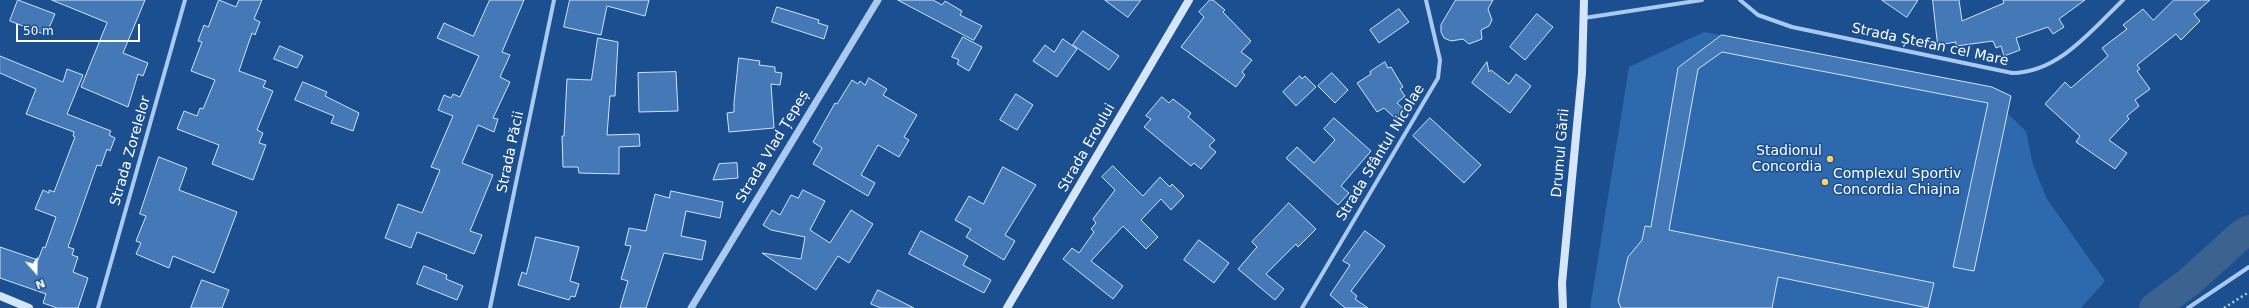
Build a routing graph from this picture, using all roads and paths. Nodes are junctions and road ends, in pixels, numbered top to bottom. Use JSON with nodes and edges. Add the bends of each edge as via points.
{"nodes":[{"id":1,"x":185,"y":0,"type":"edge"},
{"id":2,"x":554,"y":0,"type":"edge"},
{"id":3,"x":878,"y":0,"type":"edge"},
{"id":4,"x":1189,"y":0,"type":"edge"},
{"id":5,"x":1426,"y":0,"type":"edge"},
{"id":6,"x":1584,"y":0,"type":"edge"},
{"id":7,"x":1702,"y":0,"type":"edge"},
{"id":8,"x":1740,"y":0,"type":"edge"},
{"id":9,"x":2123,"y":0,"type":"edge"},
{"id":10,"x":1584,"y":18,"type":"junction"},
{"id":11,"x":2249,"y":267,"type":"edge"},
{"id":12,"x":2249,"y":292,"type":"edge"},
{"id":13,"x":0,"y":296,"type":"edge"},
{"id":14,"x":29,"y":308,"type":"edge"},
{"id":15,"x":98,"y":308,"type":"edge"},
{"id":16,"x":490,"y":308,"type":"edge"},
{"id":17,"x":691,"y":308,"type":"edge"},
{"id":18,"x":1007,"y":308,"type":"edge"},
{"id":19,"x":1302,"y":308,"type":"edge"},
{"id":20,"x":1563,"y":308,"type":"edge"},
{"id":21,"x":2188,"y":308,"type":"edge"},
{"id":22,"x":2224,"y":308,"type":"edge"}],
"edges":[{"from":1,"to":15,"type":"street","name":"Strada Zorelelor"},
{"from":2,"to":16,"type":"street","name":"Strada Păcii"},
{"from":3,"to":17,"type":"street","name":"Strada Vlad Țepeș"},
{"from":4,"to":18,"type":"main road","name":"Strada Eroului"},
{"from":5,"to":19,"type":"street","name":"Strada Sfântul Nicolae","via":[[1440,60],[1438,78]]},
{"from":6,"to":10,"type":"main road","name":"Drumul Gării"},
{"from":7,"to":10,"type":"street"},
{"from":8,"to":9,"type":"street","name":"Strada Ștefan cel Mare","via":[[1758,15],[1792,27],[1981,68],[2016,73],[2043,67],[2059,58]]},
{"from":10,"to":20,"type":"main road","name":"Drumul Gării","via":[[1582,73],[1562,283]]},
{"from":11,"to":21,"type":"street"},
{"from":12,"to":22,"type":"path"},
{"from":13,"to":14,"type":"main road"}]}
